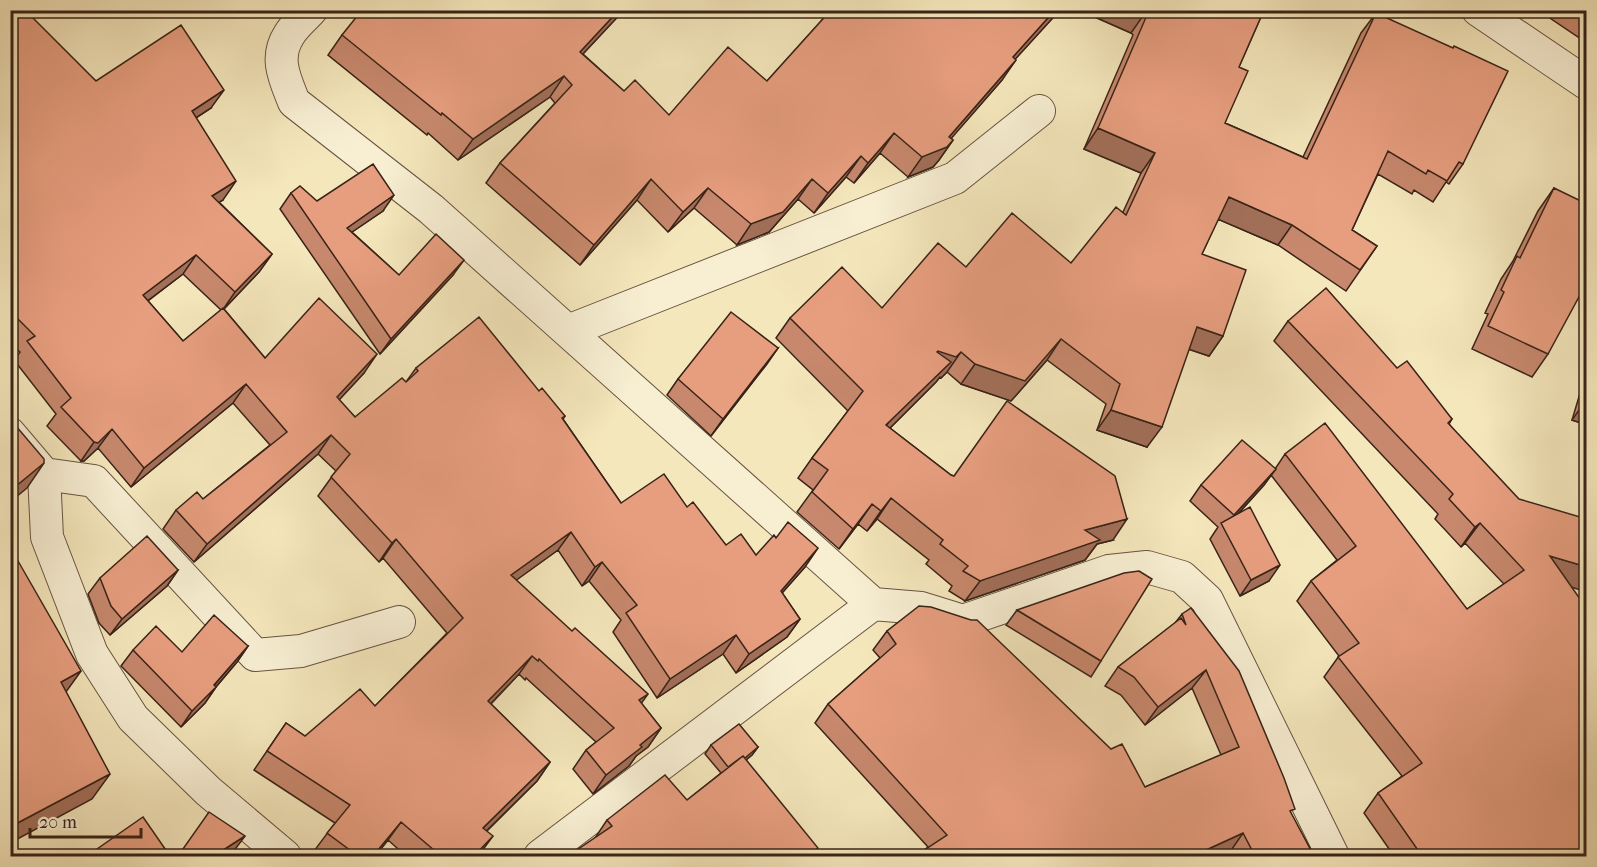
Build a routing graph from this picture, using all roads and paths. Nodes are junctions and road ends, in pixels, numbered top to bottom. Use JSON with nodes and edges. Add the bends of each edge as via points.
{"nodes":[{"id":1,"x":311,"y":10,"type":"edge"},
{"id":2,"x":1478,"y":10,"type":"edge"},
{"id":3,"x":1587,"y":83,"type":"edge"},
{"id":4,"x":1040,"y":111,"type":"dead end"},
{"id":5,"x":568,"y":331,"type":"junction"},
{"id":6,"x":10,"y":434,"type":"edge"},
{"id":7,"x":44,"y":474,"type":"junction"},
{"id":8,"x":873,"y":604,"type":"junction"},
{"id":9,"x":399,"y":622,"type":"dead end"},
{"id":10,"x":285,"y":856,"type":"edge"},
{"id":11,"x":540,"y":856,"type":"edge"},
{"id":12,"x":1333,"y":856,"type":"edge"}],
"edges":[{"from":1,"to":5,"type":"street","via":[[290,33],[281,51],[284,77],[294,102],[431,209]]},
{"from":2,"to":3,"type":"street"},
{"from":4,"to":5,"type":"street","via":[[955,178]]},
{"from":5,"to":8,"type":"street"},
{"from":6,"to":7,"type":"street"},
{"from":7,"to":9,"type":"street","via":[[94,481],[255,655],[301,651]]},
{"from":7,"to":10,"type":"street","via":[[47,537],[92,654],[133,718],[208,791]]},
{"from":8,"to":11,"type":"street"},
{"from":8,"to":12,"type":"street","via":[[921,608],[963,621],[1109,571],[1147,567],[1182,577],[1207,600]]}]}
